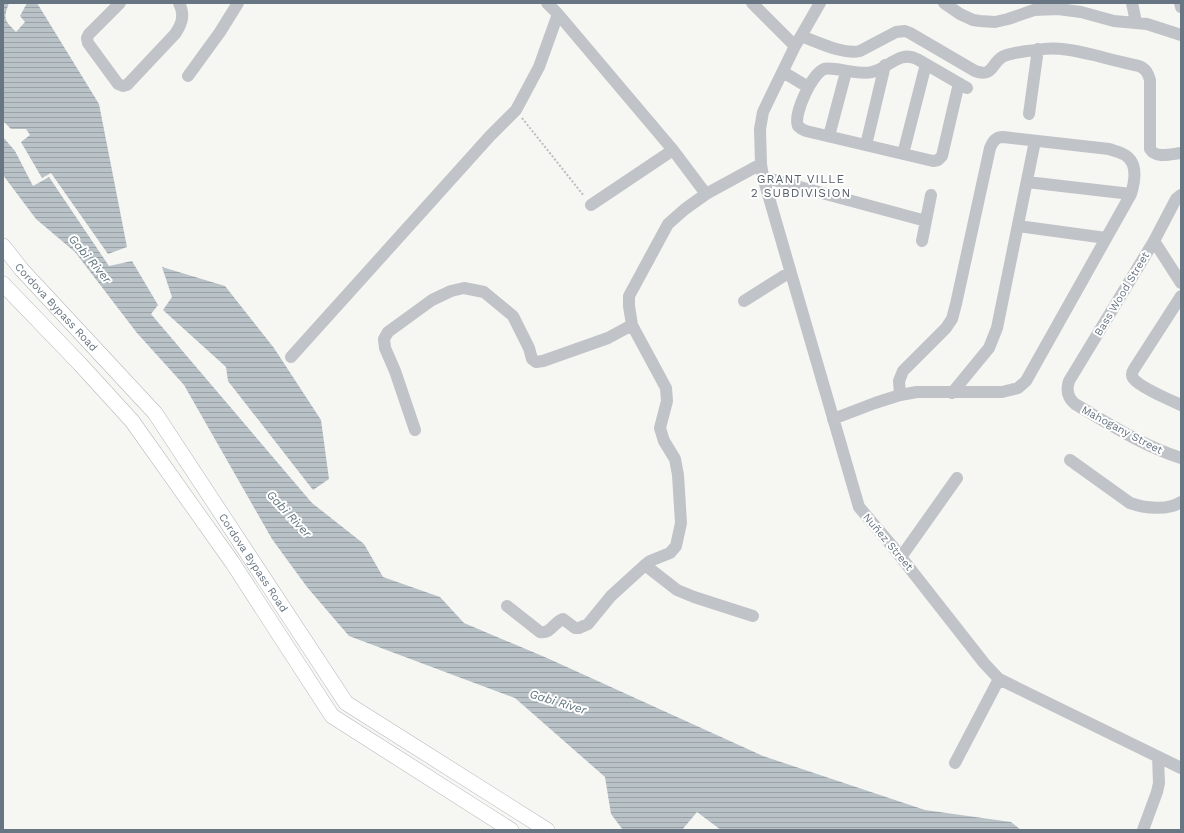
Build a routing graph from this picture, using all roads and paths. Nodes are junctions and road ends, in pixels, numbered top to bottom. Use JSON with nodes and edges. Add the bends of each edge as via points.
{"nodes":[{"id":1,"x":120,"y":3,"type":"edge"},
{"id":2,"x":179,"y":3,"type":"edge"},
{"id":3,"x":238,"y":3,"type":"edge"},
{"id":4,"x":547,"y":3,"type":"edge"},
{"id":5,"x":752,"y":3,"type":"edge"},
{"id":6,"x":820,"y":3,"type":"edge"},
{"id":7,"x":944,"y":3,"type":"edge"},
{"id":8,"x":1132,"y":3,"type":"edge"},
{"id":9,"x":1180,"y":3,"type":"edge"},
{"id":10,"x":1080,"y":7,"type":"edge"},
{"id":11,"x":1181,"y":7,"type":"edge"},
{"id":12,"x":1027,"y":8,"type":"edge"},
{"id":13,"x":959,"y":9,"type":"edge"},
{"id":14,"x":558,"y":14,"type":"junction"},
{"id":15,"x":1136,"y":22,"type":"junction"},
{"id":16,"x":1181,"y":35,"type":"edge"},
{"id":17,"x":798,"y":41,"type":"junction"},
{"id":18,"x":1038,"y":50,"type":"junction"},
{"id":19,"x":926,"y":64,"type":"junction"},
{"id":20,"x":885,"y":66,"type":"junction"},
{"id":21,"x":783,"y":72,"type":"junction"},
{"id":22,"x":846,"y":72,"type":"junction"},
{"id":23,"x":188,"y":76,"type":"dead end"},
{"id":24,"x":808,"y":87,"type":"junction"},
{"id":25,"x":516,"y":110,"type":"junction"},
{"id":26,"x":1030,"y":114,"type":"dead end"},
{"id":27,"x":829,"y":136,"type":"junction"},
{"id":28,"x":1035,"y":141,"type":"junction"},
{"id":29,"x":866,"y":145,"type":"junction"},
{"id":30,"x":673,"y":150,"type":"junction"},
{"id":31,"x":1181,"y":153,"type":"edge"},
{"id":32,"x":903,"y":154,"type":"junction"},
{"id":33,"x":761,"y":164,"type":"junction"},
{"id":34,"x":763,"y":177,"type":"junction"},
{"id":35,"x":1027,"y":182,"type":"junction"},
{"id":36,"x":706,"y":194,"type":"junction"},
{"id":37,"x":1131,"y":194,"type":"junction"},
{"id":38,"x":931,"y":195,"type":"dead end"},
{"id":39,"x":1181,"y":195,"type":"edge"},
{"id":40,"x":591,"y":205,"type":"joint"},
{"id":41,"x":926,"y":221,"type":"junction"},
{"id":42,"x":1018,"y":226,"type":"junction"},
{"id":43,"x":1106,"y":238,"type":"junction"},
{"id":44,"x":922,"y":241,"type":"dead end"},
{"id":45,"x":1154,"y":241,"type":"junction"},
{"id":46,"x":3,"y":246,"type":"edge"},
{"id":47,"x":790,"y":272,"type":"junction"},
{"id":48,"x":1181,"y":283,"type":"edge"},
{"id":49,"x":3,"y":284,"type":"edge"},
{"id":50,"x":1181,"y":296,"type":"edge"},
{"id":51,"x":744,"y":301,"type":"dead end"},
{"id":52,"x":632,"y":325,"type":"junction"},
{"id":53,"x":291,"y":357,"type":"dead end"},
{"id":54,"x":952,"y":393,"type":"junction"},
{"id":55,"x":900,"y":395,"type":"junction"},
{"id":56,"x":1068,"y":395,"type":"joint"},
{"id":57,"x":1181,"y":405,"type":"edge"},
{"id":58,"x":833,"y":419,"type":"junction"},
{"id":59,"x":415,"y":430,"type":"dead end"},
{"id":60,"x":1181,"y":458,"type":"edge"},
{"id":61,"x":1070,"y":460,"type":"dead end"},
{"id":62,"x":957,"y":478,"type":"dead end"},
{"id":63,"x":1181,"y":502,"type":"edge"},
{"id":64,"x":901,"y":557,"type":"junction"},
{"id":65,"x":645,"y":565,"type":"junction"},
{"id":66,"x":507,"y":606,"type":"dead end"},
{"id":67,"x":753,"y":616,"type":"dead end"},
{"id":68,"x":999,"y":679,"type":"junction"},
{"id":69,"x":1158,"y":757,"type":"junction"},
{"id":70,"x":955,"y":763,"type":"dead end"},
{"id":71,"x":1181,"y":768,"type":"edge"},
{"id":72,"x":511,"y":830,"type":"edge"},
{"id":73,"x":547,"y":830,"type":"edge"},
{"id":74,"x":1143,"y":830,"type":"edge"}],
"edges":[{"from":1,"to":2,"type":"street","via":[[87,38],[88,43],[122,86],[127,85],[175,34],[181,24]]},
{"from":3,"to":23,"type":"street"},
{"from":4,"to":14,"type":"street"},
{"from":5,"to":17,"type":"street"},
{"from":6,"to":17,"type":"street","name":"Nuñez Street"},
{"from":7,"to":13,"type":"street"},
{"from":8,"to":15,"type":"street"},
{"from":9,"to":11,"type":"street"},
{"from":10,"to":12,"type":"street","via":[[1034,10]]},
{"from":10,"to":15,"type":"street","via":[[1114,21]]},
{"from":12,"to":13,"type":"street","via":[[1008,19],[995,22],[973,20]]},
{"from":14,"to":25,"type":"street","via":[[538,67]]},
{"from":14,"to":30,"type":"street"},
{"from":15,"to":16,"type":"street"},
{"from":17,"to":18,"type":"street","via":[[854,52],[896,32],[905,31],[975,71],[984,73],[992,70],[997,61],[1006,56]]},
{"from":17,"to":21,"type":"street","name":"Nuñez Street"},
{"from":18,"to":26,"type":"street"},
{"from":18,"to":31,"type":"street","via":[[1070,50],[1144,68],[1150,80],[1150,149],[1159,155]]},
{"from":19,"to":20,"type":"street","via":[[909,56]]},
{"from":19,"to":32,"type":"street"},
{"from":19,"to":32,"type":"street","via":[[963,86],[941,158],[933,160]]},
{"from":20,"to":22,"type":"street","via":[[869,73]]},
{"from":20,"to":29,"type":"street"},
{"from":21,"to":24,"type":"street"},
{"from":21,"to":33,"type":"street","name":"Nuñez Street","via":[[763,112],[760,129]]},
{"from":22,"to":24,"type":"street","via":[[830,68],[823,70]]},
{"from":22,"to":27,"type":"street"},
{"from":24,"to":27,"type":"street","via":[[798,115],[799,126],[806,131]]},
{"from":25,"to":40,"type":"path"},
{"from":25,"to":53,"type":"street"},
{"from":27,"to":29,"type":"street"},
{"from":28,"to":35,"type":"street"},
{"from":28,"to":37,"type":"street","via":[[1109,149],[1124,154],[1131,159],[1134,172]]},
{"from":28,"to":55,"type":"street","via":[[1004,137],[996,138],[992,143],[952,319],[903,371],[899,381]]},
{"from":29,"to":32,"type":"street"},
{"from":30,"to":36,"type":"street"},
{"from":30,"to":40,"type":"street"},
{"from":33,"to":34,"type":"street","name":"Nuñez Street"},
{"from":33,"to":36,"type":"street"},
{"from":34,"to":41,"type":"street"},
{"from":34,"to":47,"type":"street","name":"Nuñez Street"},
{"from":35,"to":37,"type":"street"},
{"from":35,"to":42,"type":"street"},
{"from":36,"to":52,"type":"street","via":[[668,224],[629,296]]},
{"from":37,"to":43,"type":"street"},
{"from":38,"to":41,"type":"street"},
{"from":39,"to":45,"type":"street","name":"Bass Wood Street","via":[[1176,199]]},
{"from":41,"to":44,"type":"street"},
{"from":42,"to":43,"type":"street"},
{"from":42,"to":54,"type":"street","via":[[995,336],[989,348]]},
{"from":43,"to":54,"type":"street","via":[[1026,381],[1018,388],[1002,392]]},
{"from":45,"to":48,"type":"street"},
{"from":45,"to":56,"type":"street","name":"Bass Wood Street","via":[[1070,381]]},
{"from":46,"to":73,"type":"main road","name":"Cordova Bypass Road","via":[[22,270],[155,413],[346,702]]},
{"from":47,"to":51,"type":"street"},
{"from":47,"to":58,"type":"street","name":"Nuñez Street"},
{"from":49,"to":72,"type":"main road","name":"Cordova Bypass Road","via":[[132,421],[232,562],[332,716]]},
{"from":50,"to":57,"type":"street","via":[[1132,375],[1156,393]]},
{"from":52,"to":59,"type":"street","via":[[608,338],[536,362],[532,359],[513,316],[484,292],[464,288],[432,300],[388,332],[384,339]]},
{"from":52,"to":65,"type":"street","via":[[666,388],[667,401],[660,428],[664,441],[675,459],[679,482],[681,523],[676,546],[670,553]]},
{"from":54,"to":55,"type":"street","via":[[917,392]]},
{"from":55,"to":58,"type":"street"},
{"from":56,"to":60,"type":"street","name":"Mahogany Street","via":[[1075,404],[1140,442]]},
{"from":58,"to":64,"type":"street","name":"Nuñez Street","via":[[859,507]]},
{"from":61,"to":63,"type":"street","via":[[1130,504],[1155,508],[1173,506]]},
{"from":62,"to":64,"type":"street"},
{"from":64,"to":68,"type":"street","name":"Nuñez Street"},
{"from":65,"to":66,"type":"street","via":[[611,596],[588,624],[580,628],[575,628],[563,619],[548,631],[540,632]]},
{"from":65,"to":67,"type":"street","via":[[677,590]]},
{"from":68,"to":69,"type":"street","name":"Nuñez Street"},
{"from":68,"to":70,"type":"street"},
{"from":69,"to":71,"type":"street","name":"Nuñez Street"},
{"from":69,"to":74,"type":"street","via":[[1159,783]]}]}
